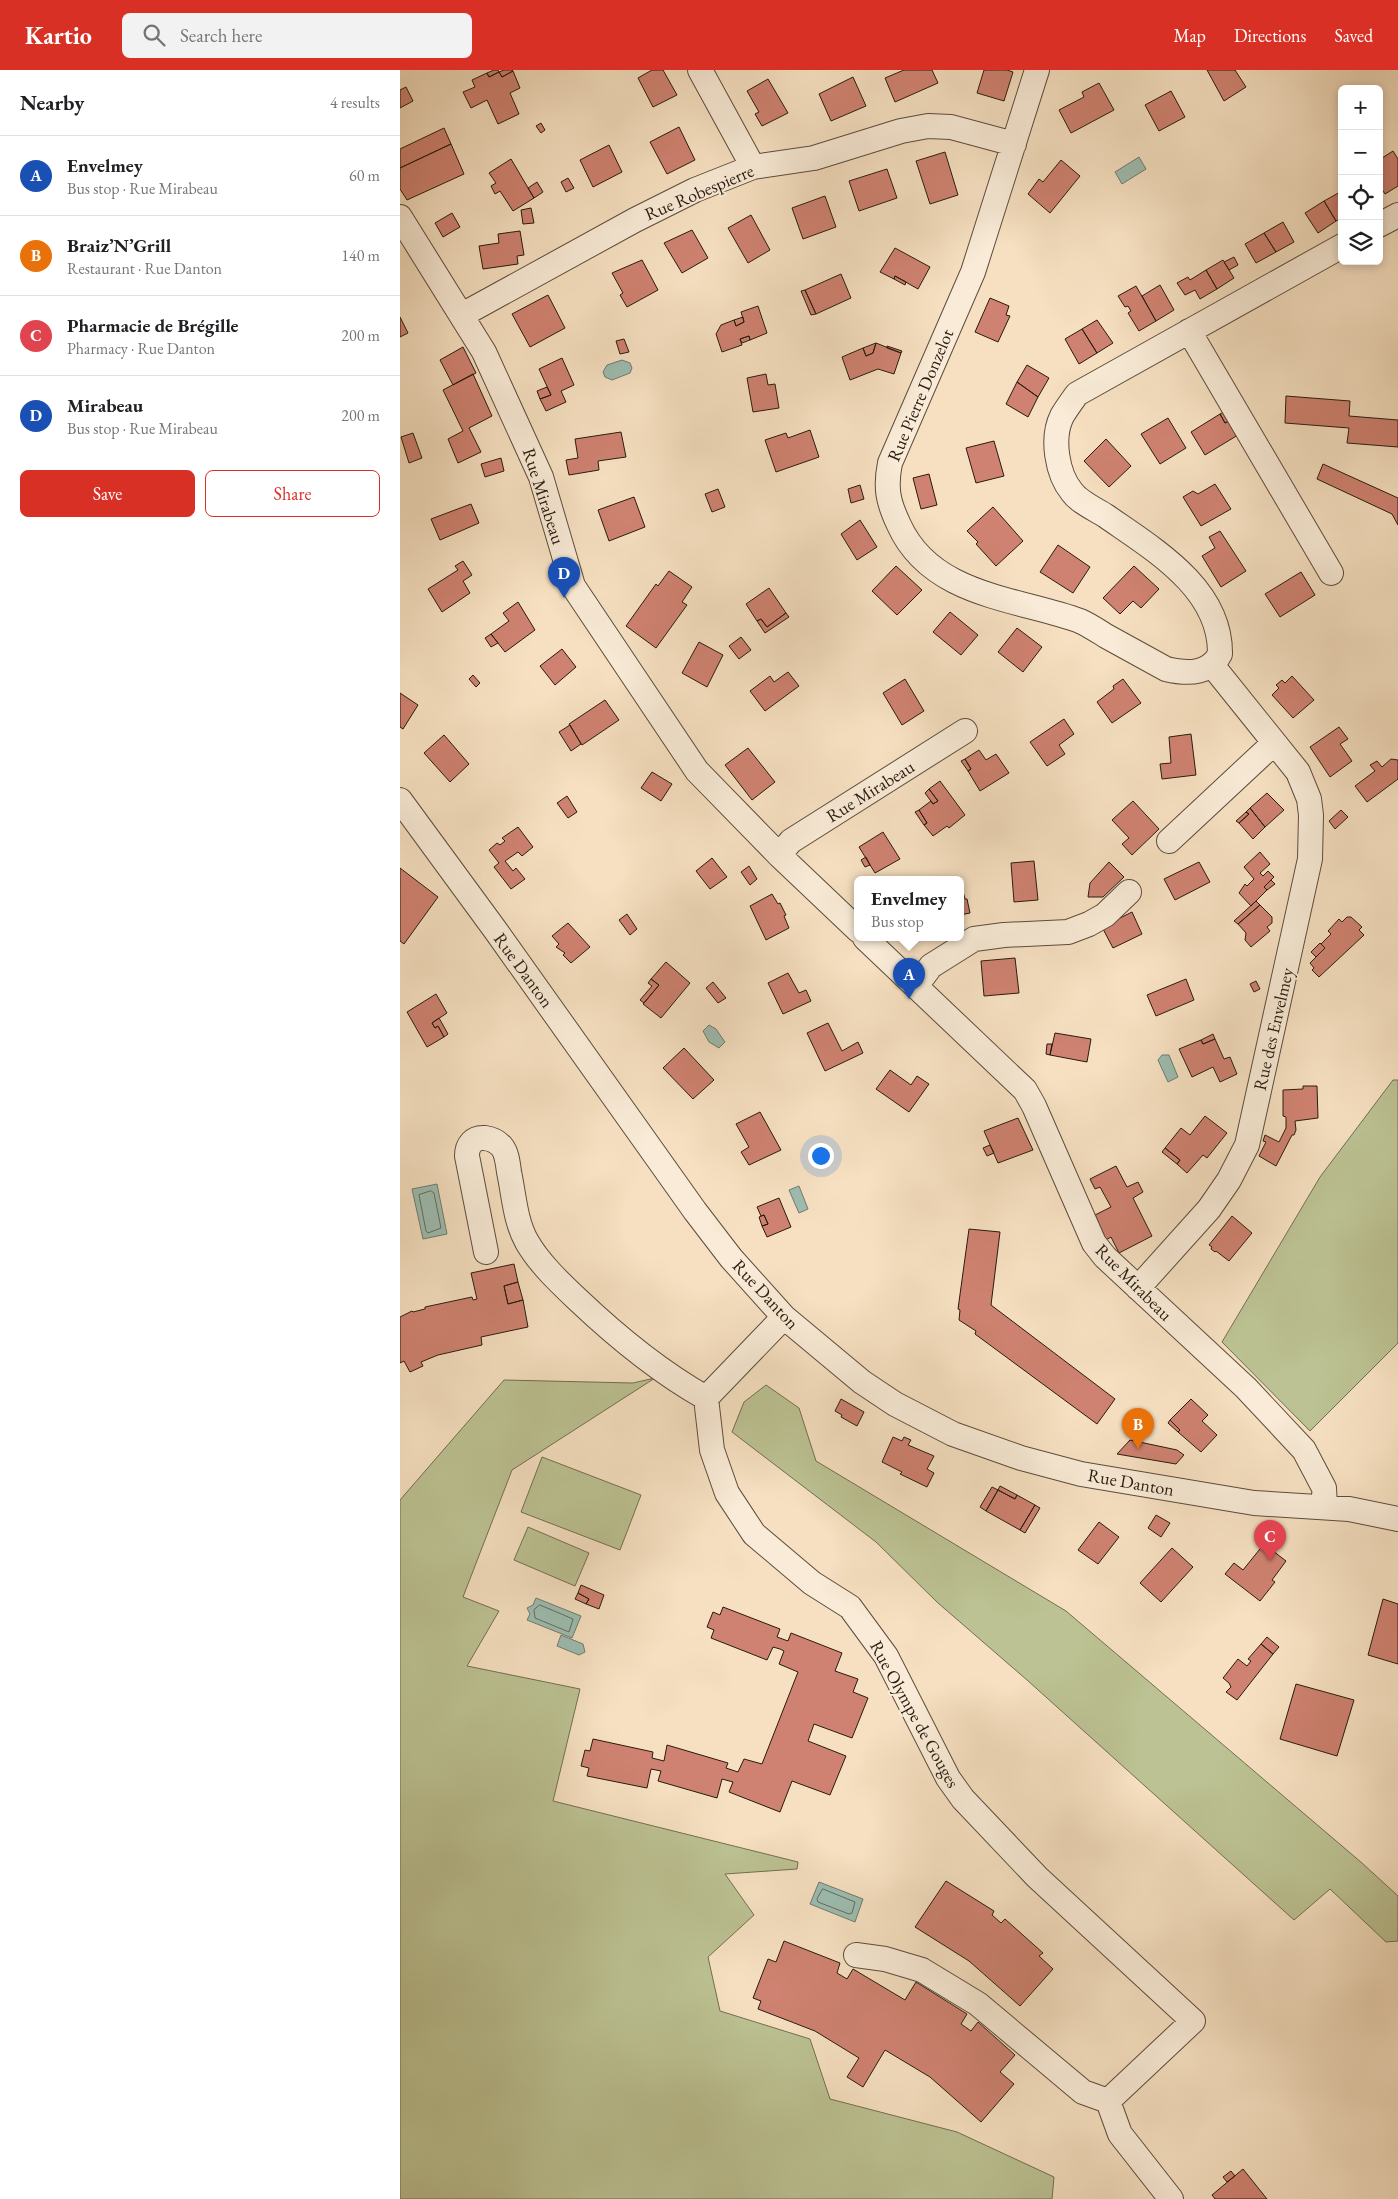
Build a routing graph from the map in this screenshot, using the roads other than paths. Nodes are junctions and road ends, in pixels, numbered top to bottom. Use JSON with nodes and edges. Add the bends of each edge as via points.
{"nodes":[{"id":1,"x":700,"y":70,"type":"edge"},
{"id":2,"x":1037,"y":70,"type":"edge"},
{"id":3,"x":1014,"y":144,"type":"junction"},
{"id":4,"x":753,"y":167,"type":"junction"},
{"id":5,"x":1398,"y":215,"type":"edge"},
{"id":6,"x":400,"y":217,"type":"edge"},
{"id":7,"x":1383,"y":223,"type":"edge"},
{"id":8,"x":1338,"y":248,"type":"edge"},
{"id":9,"x":462,"y":315,"type":"junction"},
{"id":10,"x":1189,"y":331,"type":"junction"},
{"id":11,"x":1330,"y":573,"type":"dead end"},
{"id":12,"x":1212,"y":666,"type":"junction"},
{"id":13,"x":965,"y":731,"type":"dead end"},
{"id":14,"x":1274,"y":743,"type":"junction"},
{"id":15,"x":400,"y":800,"type":"edge"},
{"id":16,"x":1169,"y":841,"type":"dead end"},
{"id":17,"x":779,"y":855,"type":"junction"},
{"id":18,"x":1129,"y":892,"type":"dead end"},
{"id":19,"x":854,"y":926,"type":"edge"},
{"id":20,"x":868,"y":941,"type":"edge"},
{"id":21,"x":916,"y":986,"type":"junction"},
{"id":22,"x":486,"y":1252,"type":"dead end"},
{"id":23,"x":1138,"y":1288,"type":"junction"},
{"id":24,"x":784,"y":1317,"type":"junction"},
{"id":25,"x":706,"y":1398,"type":"junction"},
{"id":26,"x":1325,"y":1506,"type":"junction"},
{"id":27,"x":1398,"y":1519,"type":"edge"},
{"id":28,"x":856,"y":1955,"type":"dead end"},
{"id":29,"x":1108,"y":2101,"type":"junction"},
{"id":30,"x":1171,"y":2199,"type":"edge"}],
"edges":[{"from":1,"to":4,"type":"street"},
{"from":2,"to":3,"type":"street","name":"Rue Pierre Donzelot"},
{"from":3,"to":4,"type":"street","name":"Rue Robespierre","via":[[951,127],[928,126],[814,158]]},
{"from":3,"to":12,"type":"street","name":"Rue Pierre Donzelot","via":[[973,272],[890,463],[886,484],[890,507],[902,533],[916,552],[953,582],[1081,622],[1166,669],[1203,671]]},
{"from":4,"to":9,"type":"street","name":"Rue Robespierre","via":[[695,190],[635,220]]},
{"from":5,"to":7,"type":"street"},
{"from":6,"to":9,"type":"street","name":"Rue Mirabeau"},
{"from":8,"to":10,"type":"street"},
{"from":9,"to":17,"type":"street","name":"Rue Mirabeau","via":[[484,352],[541,477],[573,586],[697,771]]},
{"from":10,"to":11,"type":"street"},
{"from":10,"to":12,"type":"street","via":[[1077,394],[1061,418],[1056,448],[1060,473],[1072,494],[1167,558],[1190,583],[1218,626],[1220,654]]},
{"from":12,"to":14,"type":"street","name":"Rue des Envelmey"},
{"from":13,"to":17,"type":"street","name":"Rue Mirabeau","via":[[791,841]]},
{"from":14,"to":16,"type":"street"},
{"from":14,"to":23,"type":"street","name":"Rue des Envelmey","via":[[1298,772],[1309,798],[1310,859],[1247,1145],[1209,1209]]},
{"from":15,"to":24,"type":"street","name":"Rue Danton","via":[[695,1211],[731,1258]]},
{"from":17,"to":19,"type":"street","name":"Rue Mirabeau"},
{"from":18,"to":21,"type":"street","via":[[1104,915],[1068,932],[974,940],[931,966]]},
{"from":20,"to":21,"type":"street","name":"Rue Mirabeau"},
{"from":21,"to":23,"type":"street","name":"Rue Mirabeau","via":[[1025,1090],[1094,1243]]},
{"from":22,"to":25,"type":"street","via":[[466,1156],[472,1141],[483,1138],[502,1147],[520,1230],[530,1248],[557,1280],[613,1333],[675,1380]]},
{"from":23,"to":26,"type":"street","name":"Rue Mirabeau","via":[[1246,1388],[1304,1450],[1324,1488]]},
{"from":24,"to":25,"type":"street"},
{"from":24,"to":26,"type":"street","name":"Rue Danton","via":[[862,1382],[895,1404],[953,1434],[1013,1455],[1082,1474],[1254,1503]]},
{"from":25,"to":29,"type":"street","name":"Rue Olympe de Gouges","via":[[712,1450],[727,1493],[754,1534],[812,1582],[850,1607],[886,1656],[948,1778],[963,1799],[1038,1877],[1193,2022]]},
{"from":26,"to":27,"type":"street"},
{"from":28,"to":29,"type":"street","via":[[885,1959],[922,1970],[978,2004],[1083,2092]]},
{"from":29,"to":30,"type":"street","via":[[1120,2134]]}]}
